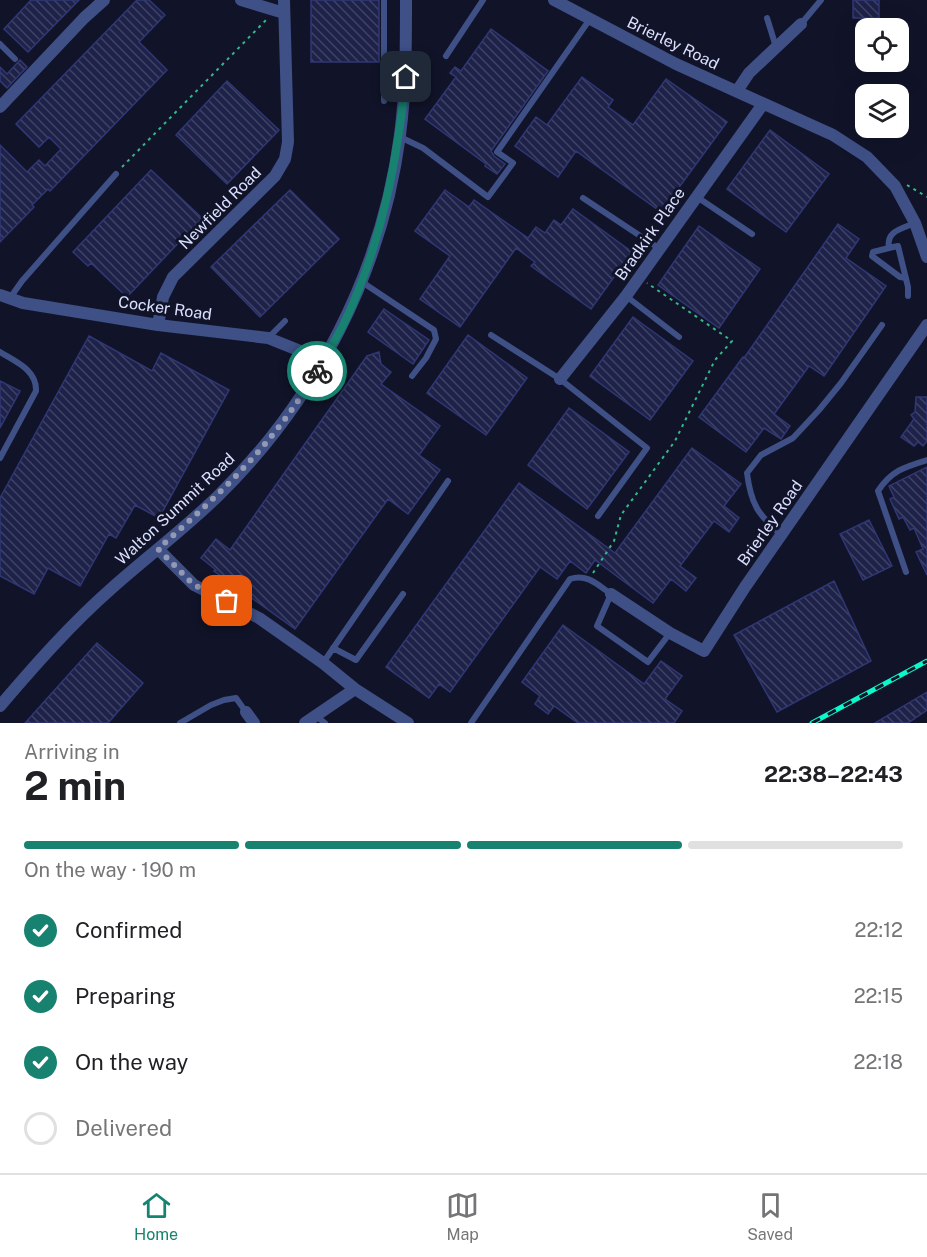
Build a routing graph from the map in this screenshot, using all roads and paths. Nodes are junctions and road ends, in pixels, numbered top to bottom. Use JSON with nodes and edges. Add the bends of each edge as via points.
{"nodes":[{"id":1,"x":104,"y":0,"type":"edge"},
{"id":2,"x":241,"y":0,"type":"edge"},
{"id":3,"x":384,"y":0,"type":"edge"},
{"id":4,"x":406,"y":0,"type":"edge"},
{"id":5,"x":483,"y":0,"type":"edge"},
{"id":6,"x":554,"y":0,"type":"edge"},
{"id":7,"x":820,"y":0,"type":"edge"},
{"id":8,"x":281,"y":8,"type":"edge"},
{"id":9,"x":767,"y":18,"type":"dead end"},
{"id":10,"x":590,"y":19,"type":"junction"},
{"id":11,"x":801,"y":24,"type":"joint"},
{"id":12,"x":0,"y":44,"type":"edge"},
{"id":13,"x":776,"y":48,"type":"junction"},
{"id":14,"x":446,"y":56,"type":"dead end"},
{"id":15,"x":15,"y":59,"type":"dead end"},
{"id":16,"x":737,"y":91,"type":"junction"},
{"id":17,"x":384,"y":101,"type":"dead end"},
{"id":18,"x":763,"y":104,"type":"junction"},
{"id":19,"x":0,"y":107,"type":"edge"},
{"id":20,"x":400,"y":137,"type":"junction"},
{"id":21,"x":116,"y":174,"type":"joint"},
{"id":22,"x":697,"y":197,"type":"junction"},
{"id":23,"x":583,"y":198,"type":"dead end"},
{"id":24,"x":915,"y":223,"type":"junction"},
{"id":25,"x":752,"y":234,"type":"dead end"},
{"id":26,"x":889,"y":248,"type":"junction"},
{"id":27,"x":661,"y":249,"type":"junction"},
{"id":28,"x":927,"y":257,"type":"edge"},
{"id":29,"x":640,"y":278,"type":"junction"},
{"id":30,"x":906,"y":278,"type":"junction"},
{"id":31,"x":362,"y":282,"type":"junction"},
{"id":32,"x":626,"y":296,"type":"junction"},
{"id":33,"x":908,"y":296,"type":"dead end"},
{"id":34,"x":5,"y":297,"type":"edge"},
{"id":35,"x":285,"y":321,"type":"dead end"},
{"id":36,"x":158,"y":325,"type":"junction"},
{"id":37,"x":882,"y":325,"type":"dead end"},
{"id":38,"x":927,"y":325,"type":"edge"},
{"id":39,"x":491,"y":335,"type":"dead end"},
{"id":40,"x":679,"y":337,"type":"dead end"},
{"id":41,"x":268,"y":338,"type":"junction"},
{"id":42,"x":0,"y":352,"type":"edge"},
{"id":43,"x":323,"y":360,"type":"junction"},
{"id":44,"x":412,"y":376,"type":"dead end"},
{"id":45,"x":560,"y":379,"type":"junction"},
{"id":46,"x":0,"y":458,"type":"edge"},
{"id":47,"x":927,"y":460,"type":"edge"},
{"id":48,"x":448,"y":481,"type":"dead end"},
{"id":49,"x":598,"y":516,"type":"dead end"},
{"id":50,"x":782,"y":535,"type":"junction"},
{"id":51,"x":158,"y":549,"type":"junction"},
{"id":52,"x":906,"y":572,"type":"dead end"},
{"id":53,"x":589,"y":579,"type":"junction"},
{"id":54,"x":403,"y":594,"type":"dead end"},
{"id":55,"x":611,"y":594,"type":"junction"},
{"id":56,"x":669,"y":633,"type":"junction"},
{"id":57,"x":333,"y":648,"type":"junction"},
{"id":58,"x":323,"y":663,"type":"junction"},
{"id":59,"x":355,"y":689,"type":"junction"},
{"id":60,"x":0,"y":706,"type":"edge"},
{"id":61,"x":246,"y":712,"type":"joint"},
{"id":62,"x":315,"y":721,"type":"edge"},
{"id":63,"x":180,"y":723,"type":"edge"},
{"id":64,"x":254,"y":723,"type":"edge"},
{"id":65,"x":408,"y":723,"type":"edge"},
{"id":66,"x":471,"y":723,"type":"edge"}],
"edges":[{"from":1,"to":19,"type":"street"},
{"from":2,"to":8,"type":"street"},
{"from":3,"to":17,"type":"lane"},
{"from":4,"to":20,"type":"street","name":"Walton Summit Road","via":[[406,77]]},
{"from":5,"to":14,"type":"lane"},
{"from":6,"to":10,"type":"street","name":"Brierley Road"},
{"from":7,"to":11,"type":"lane"},
{"from":8,"to":21,"type":"path"},
{"from":8,"to":36,"type":"street","name":"Newfield Road","via":[[288,142],[285,159],[275,176],[173,277],[163,297]]},
{"from":9,"to":13,"type":"lane"},
{"from":10,"to":16,"type":"street","name":"Brierley Road"},
{"from":10,"to":20,"type":"lane","via":[[497,152],[513,163],[488,197],[423,148]]},
{"from":11,"to":13,"type":"street"},
{"from":12,"to":15,"type":"lane"},
{"from":13,"to":16,"type":"street","via":[[749,73]]},
{"from":16,"to":18,"type":"street","name":"Brierley Road"},
{"from":18,"to":22,"type":"street","name":"Bradkirk Place"},
{"from":18,"to":24,"type":"street","name":"Brierley Road","via":[[833,135],[867,158],[895,186]]},
{"from":20,"to":31,"type":"street","name":"Walton Summit Road","via":[[380,229]]},
{"from":21,"to":34,"type":"lane"},
{"from":22,"to":25,"type":"lane"},
{"from":22,"to":27,"type":"street","name":"Bradkirk Place"},
{"from":23,"to":27,"type":"lane"},
{"from":24,"to":26,"type":"lane","via":[[889,236]]},
{"from":24,"to":28,"type":"street","name":"Brierley Road"},
{"from":26,"to":30,"type":"lane","via":[[898,246]]},
{"from":26,"to":30,"type":"lane","via":[[873,252],[872,256],[900,278]]},
{"from":27,"to":29,"type":"street","name":"Bradkirk Place"},
{"from":29,"to":32,"type":"street","name":"Bradkirk Place"},
{"from":29,"to":53,"type":"path","via":[[732,341],[715,360],[675,441],[621,515],[614,541]]},
{"from":30,"to":33,"type":"lane"},
{"from":31,"to":43,"type":"street","name":"Walton Summit Road"},
{"from":31,"to":44,"type":"lane","via":[[434,330],[436,339]]},
{"from":32,"to":40,"type":"lane"},
{"from":32,"to":45,"type":"street","name":"Bradkirk Place"},
{"from":34,"to":36,"type":"street","name":"Cocker Road"},
{"from":35,"to":41,"type":"lane"},
{"from":36,"to":41,"type":"street","name":"Cocker Road"},
{"from":37,"to":50,"type":"lane","via":[[819,410],[793,438],[761,455],[747,473],[750,495],[762,518]]},
{"from":38,"to":50,"type":"street","name":"Brierley Road"},
{"from":39,"to":45,"type":"lane"},
{"from":41,"to":43,"type":"street","name":"Cocker Road"},
{"from":42,"to":46,"type":"lane","via":[[28,370],[36,383],[36,391]]},
{"from":43,"to":51,"type":"street","name":"Walton Summit Road","via":[[301,397],[247,466]]},
{"from":45,"to":49,"type":"lane","via":[[647,448]]},
{"from":47,"to":52,"type":"lane","via":[[888,476],[878,491]]},
{"from":48,"to":57,"type":"lane"},
{"from":50,"to":56,"type":"street","name":"Brierley Road","via":[[704,651]]},
{"from":51,"to":58,"type":"street","via":[[194,585],[260,618]]},
{"from":51,"to":60,"type":"street","name":"Walton Summit Road","via":[[64,635]]},
{"from":53,"to":55,"type":"lane"},
{"from":53,"to":66,"type":"lane","via":[[570,579]]},
{"from":54,"to":57,"type":"lane","via":[[356,660]]},
{"from":55,"to":56,"type":"street","name":"Brierley Road"},
{"from":55,"to":56,"type":"lane","via":[[597,626],[648,662]]},
{"from":57,"to":58,"type":"lane"},
{"from":58,"to":59,"type":"street"},
{"from":59,"to":62,"type":"street"},
{"from":59,"to":65,"type":"street"},
{"from":61,"to":63,"type":"lane","via":[[236,698],[224,700]]},
{"from":61,"to":64,"type":"street"}]}
